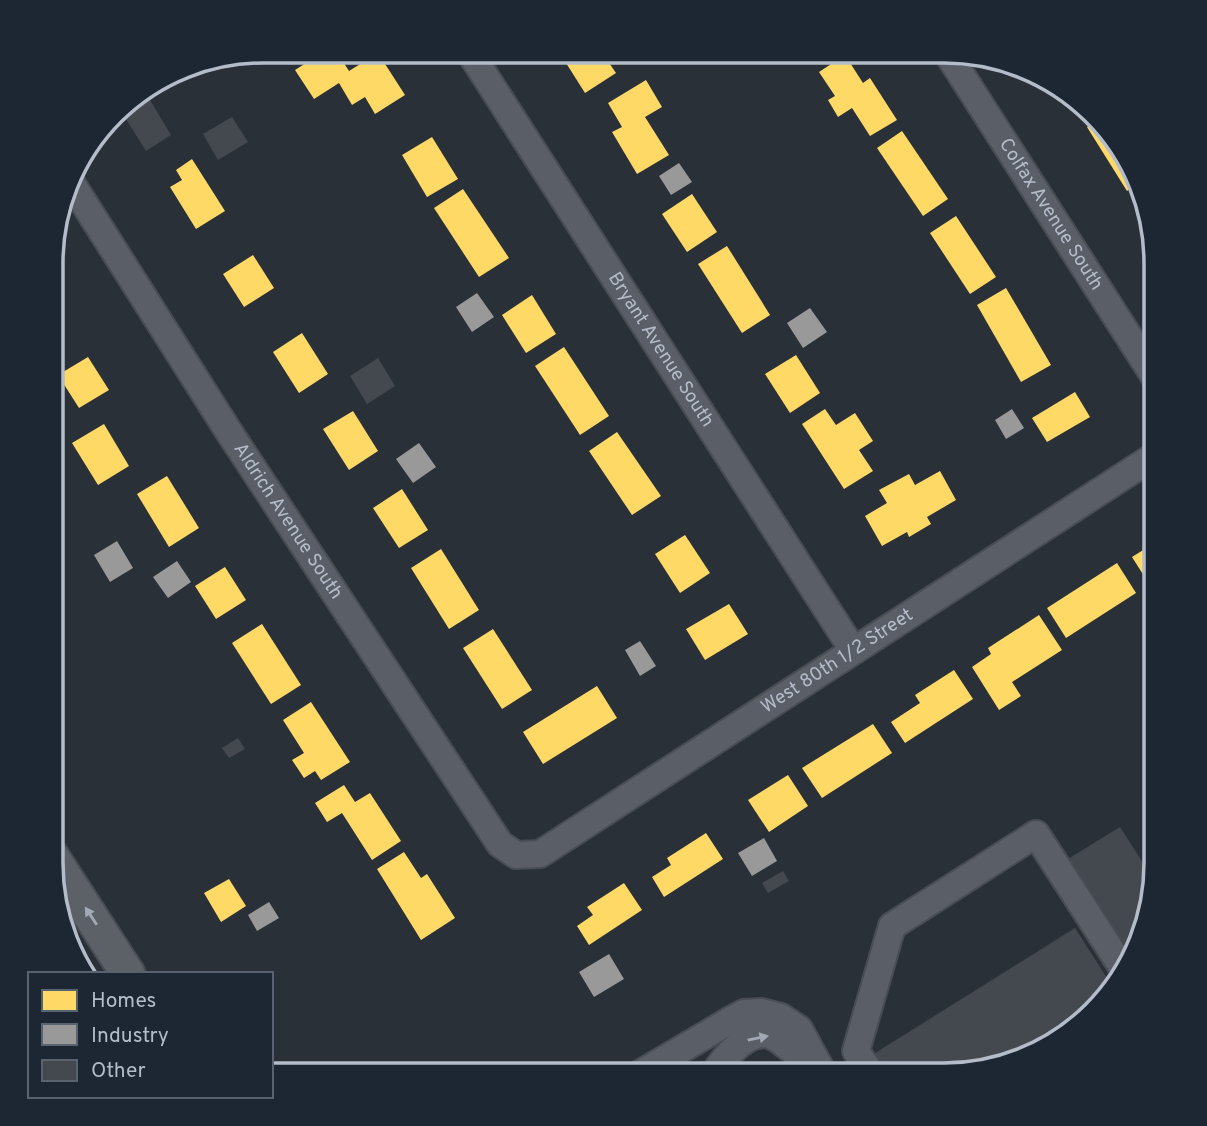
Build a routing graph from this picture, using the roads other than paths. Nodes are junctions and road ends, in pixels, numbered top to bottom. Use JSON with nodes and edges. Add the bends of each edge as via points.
{"nodes":[{"id":1,"x":477,"y":63,"type":"edge"},
{"id":2,"x":954,"y":63,"type":"edge"},
{"id":3,"x":76,"y":191,"type":"edge"},
{"id":4,"x":1144,"y":360,"type":"edge"},
{"id":5,"x":1144,"y":463,"type":"edge"},
{"id":6,"x":853,"y":650,"type":"junction"},
{"id":7,"x":516,"y":855,"type":"joint"},
{"id":8,"x":63,"y":874,"type":"edge"},
{"id":9,"x":1118,"y":961,"type":"edge"},
{"id":10,"x":127,"y":972,"type":"edge"},
{"id":11,"x":656,"y":1063,"type":"edge"},
{"id":12,"x":723,"y":1063,"type":"edge"},
{"id":13,"x":812,"y":1063,"type":"edge"},
{"id":14,"x":817,"y":1063,"type":"edge"},
{"id":15,"x":864,"y":1063,"type":"edge"}],
"edges":[{"from":1,"to":6,"type":"street","name":"Bryant Avenue South"},
{"from":2,"to":4,"type":"street","name":"Colfax Avenue South"},
{"from":3,"to":7,"type":"street","name":"Aldrich Avenue South","via":[[492,833]]},
{"from":5,"to":6,"type":"street","name":"West 80th 1/2 Street"},
{"from":6,"to":7,"type":"street","name":"West 80th 1/2 Street","via":[[540,854]]},
{"from":10,"to":8,"type":"main road","one_way":true},
{"from":9,"to":15,"type":"street","via":[[1036,834],[892,926],[856,1051]]},
{"from":11,"to":14,"type":"street","via":[[744,1013],[762,1012],[799,1028]]},
{"from":12,"to":13,"type":"street","one_way":true,"via":[[736,1046],[762,1035],[772,1036]]}]}
